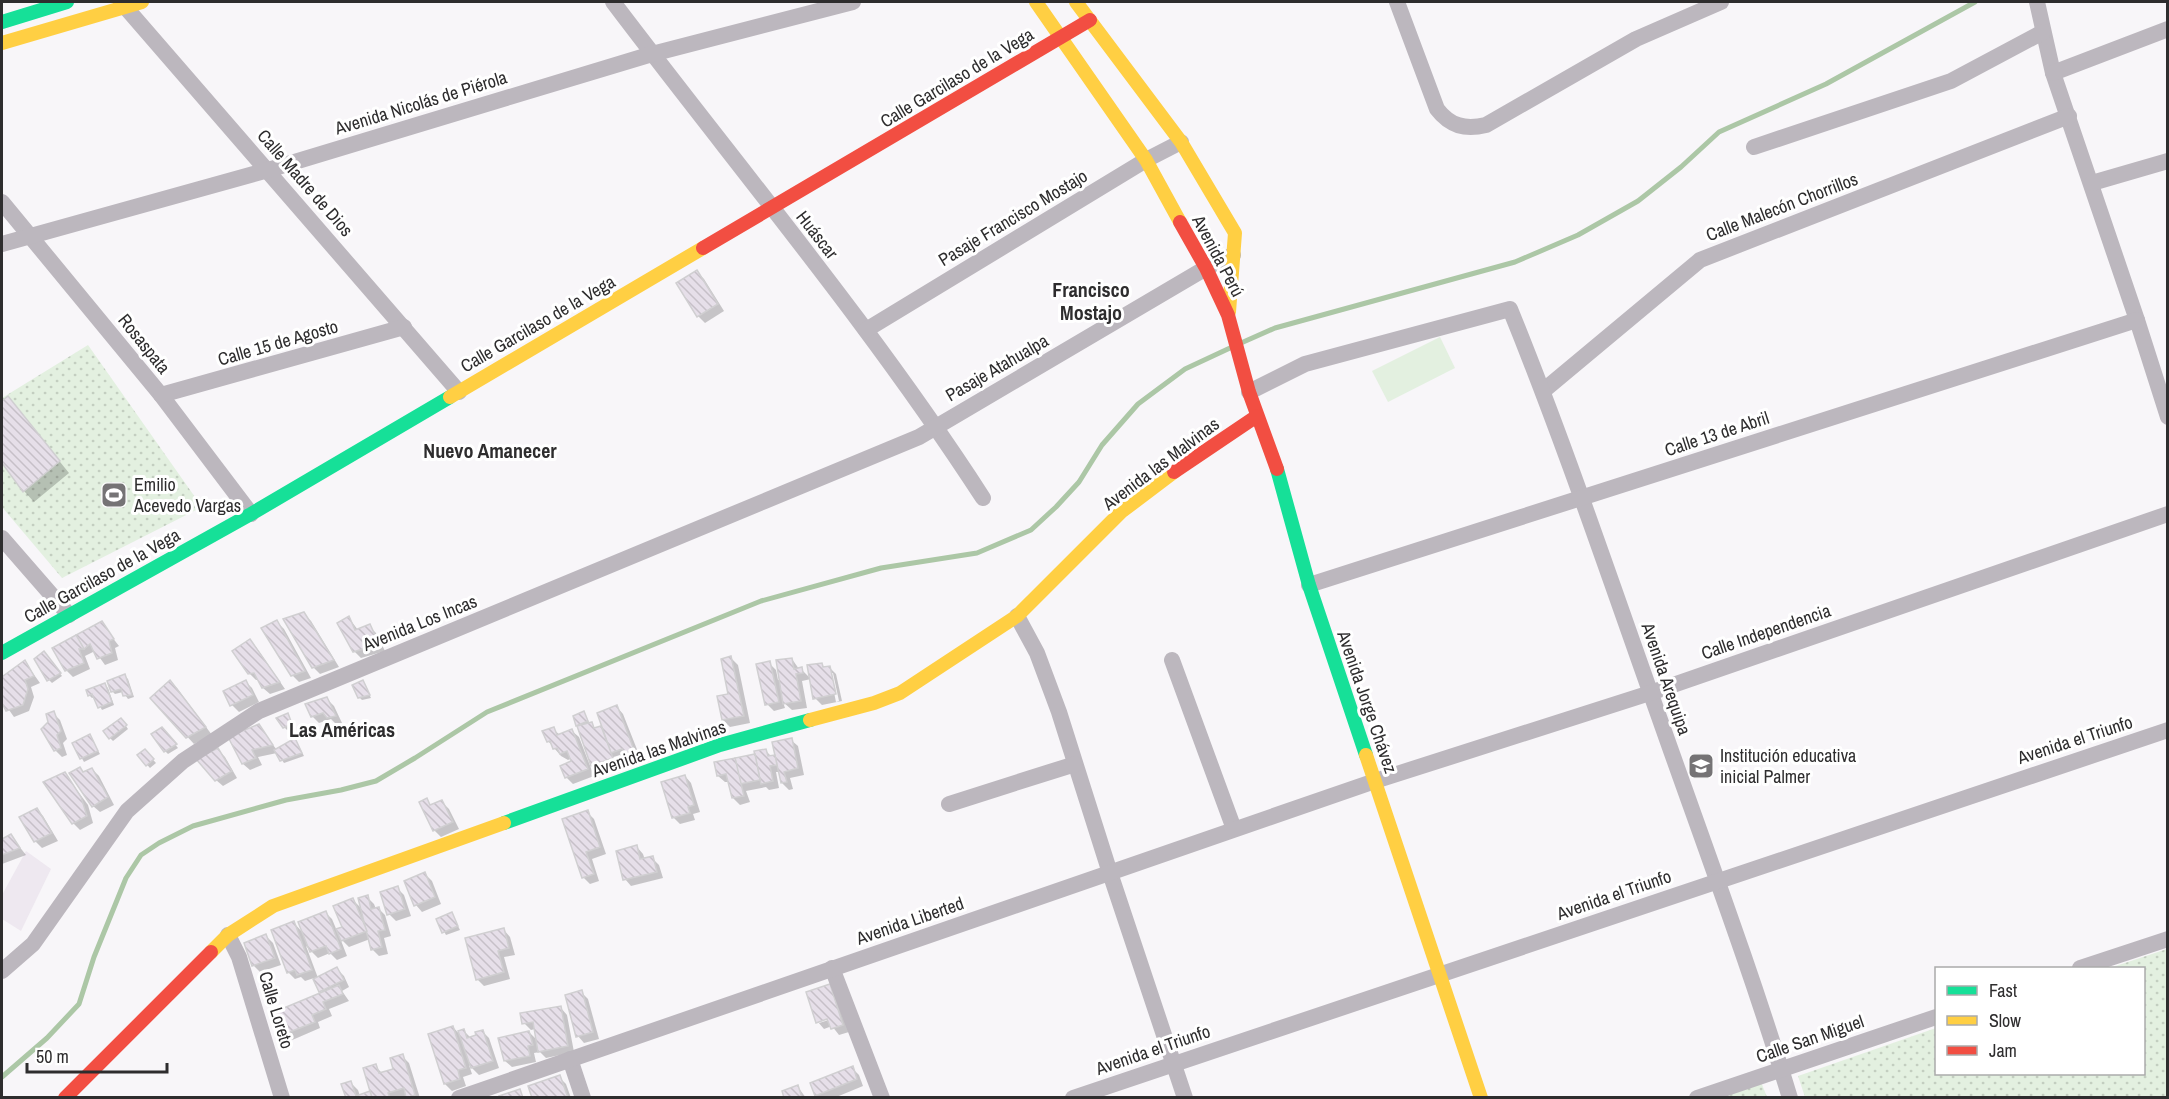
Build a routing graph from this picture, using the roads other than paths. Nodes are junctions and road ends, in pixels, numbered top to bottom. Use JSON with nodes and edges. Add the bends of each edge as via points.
{"nodes":[{"id":1,"x":67,"y":2,"type":"edge"},
{"id":2,"x":613,"y":2,"type":"edge"},
{"id":3,"x":853,"y":2,"type":"edge"},
{"id":4,"x":1036,"y":2,"type":"edge"},
{"id":5,"x":1076,"y":2,"type":"edge"},
{"id":6,"x":1397,"y":2,"type":"edge"},
{"id":7,"x":1721,"y":2,"type":"edge"},
{"id":8,"x":2037,"y":2,"type":"edge"},
{"id":9,"x":130,"y":3,"type":"edge"},
{"id":10,"x":1090,"y":20,"type":"junction"},
{"id":11,"x":4,"y":21,"type":"edge"},
{"id":12,"x":2168,"y":29,"type":"edge"},
{"id":13,"x":2043,"y":32,"type":"junction"},
{"id":14,"x":1061,"y":37,"type":"junction"},
{"id":15,"x":7,"y":42,"type":"edge"},
{"id":16,"x":652,"y":54,"type":"junction"},
{"id":17,"x":2053,"y":73,"type":"junction"},
{"id":18,"x":2068,"y":116,"type":"junction"},
{"id":19,"x":1181,"y":142,"type":"junction"},
{"id":20,"x":1755,"y":147,"type":"dead end"},
{"id":21,"x":1146,"y":160,"type":"junction"},
{"id":22,"x":2168,"y":161,"type":"edge"},
{"id":23,"x":268,"y":170,"type":"junction"},
{"id":24,"x":2092,"y":183,"type":"junction"},
{"id":25,"x":2,"y":202,"type":"edge"},
{"id":26,"x":771,"y":208,"type":"junction"},
{"id":27,"x":31,"y":236,"type":"junction"},
{"id":28,"x":2,"y":244,"type":"edge"},
{"id":29,"x":1233,"y":255,"type":"junction"},
{"id":30,"x":1206,"y":268,"type":"junction"},
{"id":31,"x":1231,"y":320,"type":"junction"},
{"id":32,"x":2137,"y":320,"type":"junction"},
{"id":33,"x":404,"y":327,"type":"junction"},
{"id":34,"x":866,"y":330,"type":"junction"},
{"id":35,"x":1247,"y":384,"type":"junction"},
{"id":36,"x":1543,"y":391,"type":"junction"},
{"id":37,"x":459,"y":392,"type":"junction"},
{"id":38,"x":161,"y":395,"type":"junction"},
{"id":39,"x":1257,"y":416,"type":"junction"},
{"id":40,"x":2168,"y":417,"type":"edge"},
{"id":41,"x":936,"y":426,"type":"junction"},
{"id":42,"x":1582,"y":497,"type":"junction"},
{"id":43,"x":983,"y":498,"type":"dead end"},
{"id":44,"x":251,"y":514,"type":"junction"},
{"id":45,"x":2168,"y":514,"type":"edge"},
{"id":46,"x":2,"y":538,"type":"edge"},
{"id":47,"x":1309,"y":585,"type":"junction"},
{"id":48,"x":69,"y":615,"type":"junction"},
{"id":49,"x":1017,"y":616,"type":"junction"},
{"id":50,"x":2,"y":652,"type":"edge"},
{"id":51,"x":1172,"y":660,"type":"dead end"},
{"id":52,"x":1650,"y":693,"type":"junction"},
{"id":53,"x":2168,"y":730,"type":"edge"},
{"id":54,"x":1075,"y":764,"type":"junction"},
{"id":55,"x":1375,"y":781,"type":"junction"},
{"id":56,"x":949,"y":804,"type":"dead end"},
{"id":57,"x":1234,"y":829,"type":"junction"},
{"id":58,"x":1110,"y":873,"type":"junction"},
{"id":59,"x":1716,"y":881,"type":"junction"},
{"id":60,"x":228,"y":935,"type":"junction"},
{"id":61,"x":2168,"y":939,"type":"edge"},
{"id":62,"x":2086,"y":967,"type":"edge"},
{"id":63,"x":832,"y":968,"type":"junction"},
{"id":64,"x":2,"y":971,"type":"edge"},
{"id":65,"x":1439,"y":974,"type":"junction"},
{"id":66,"x":1935,"y":1017,"type":"edge"},
{"id":67,"x":570,"y":1059,"type":"junction"},
{"id":68,"x":1173,"y":1064,"type":"junction"},
{"id":69,"x":1781,"y":1069,"type":"junction"},
{"id":70,"x":65,"y":1098,"type":"edge"},
{"id":71,"x":282,"y":1098,"type":"edge"},
{"id":72,"x":459,"y":1098,"type":"edge"},
{"id":73,"x":583,"y":1098,"type":"edge"},
{"id":74,"x":882,"y":1098,"type":"edge"},
{"id":75,"x":1073,"y":1098,"type":"edge"},
{"id":76,"x":1185,"y":1098,"type":"edge"},
{"id":77,"x":1481,"y":1098,"type":"edge"},
{"id":78,"x":1697,"y":1098,"type":"edge"},
{"id":79,"x":1790,"y":1098,"type":"edge"}],
"edges":[{"from":1,"to":11,"type":"street"},
{"from":2,"to":16,"type":"street","name":"Huáscar"},
{"from":3,"to":16,"type":"street","name":"Avenida Nicolás de Piérola"},
{"from":4,"to":14,"type":"street","name":"Avenida Perú"},
{"from":5,"to":10,"type":"street","name":"Avenida Perú"},
{"from":6,"to":7,"type":"street","via":[[1437,109],[1463,128],[1486,124],[1636,39]]},
{"from":8,"to":13,"type":"street"},
{"from":9,"to":15,"type":"street"},
{"from":9,"to":23,"type":"street","name":"Calle Madre de Dios"},
{"from":10,"to":14,"type":"street","name":"Calle Garcilaso de la Vega"},
{"from":10,"to":19,"type":"street","name":"Avenida Perú"},
{"from":11,"to":15,"type":"street"},
{"from":12,"to":17,"type":"street"},
{"from":13,"to":17,"type":"street"},
{"from":13,"to":20,"type":"street","via":[[1951,81]]},
{"from":14,"to":21,"type":"street","name":"Avenida Perú"},
{"from":14,"to":26,"type":"street","name":"Calle Garcilaso de la Vega"},
{"from":16,"to":23,"type":"street","name":"Avenida Nicolás de Piérola"},
{"from":16,"to":26,"type":"street","name":"Huáscar"},
{"from":17,"to":18,"type":"street"},
{"from":18,"to":24,"type":"street"},
{"from":18,"to":36,"type":"street","name":"Calle Malecón Chorrillos","via":[[1700,260]]},
{"from":19,"to":21,"type":"street","name":"Pasaje Francisco Mostajo"},
{"from":19,"to":29,"type":"street","name":"Avenida Perú","via":[[1235,233]]},
{"from":21,"to":30,"type":"street","name":"Avenida Perú"},
{"from":21,"to":34,"type":"street","name":"Pasaje Francisco Mostajo"},
{"from":22,"to":24,"type":"street"},
{"from":23,"to":27,"type":"street","name":"Avenida Nicolás de Piérola"},
{"from":23,"to":33,"type":"street","name":"Calle Madre de Dios"},
{"from":24,"to":32,"type":"street"},
{"from":25,"to":27,"type":"street","name":"Rosaspata"},
{"from":26,"to":34,"type":"street","name":"Huáscar"},
{"from":26,"to":37,"type":"street","name":"Calle Garcilaso de la Vega"},
{"from":27,"to":28,"type":"street","name":"Avenida Nicolás de Piérola"},
{"from":27,"to":38,"type":"street","name":"Rosaspata"},
{"from":29,"to":30,"type":"street","name":"Pasaje Atahualpa"},
{"from":29,"to":31,"type":"street","name":"Avenida Perú"},
{"from":30,"to":31,"type":"street","name":"Avenida Perú"},
{"from":30,"to":41,"type":"street","name":"Pasaje Atahualpa"},
{"from":31,"to":35,"type":"street","name":"Avenida Jorge Chávez"},
{"from":32,"to":40,"type":"street"},
{"from":32,"to":42,"type":"street","name":"Calle 13 de Abril"},
{"from":33,"to":37,"type":"street","name":"Calle Madre de Dios"},
{"from":33,"to":38,"type":"street","name":"Calle 15 de Agosto"},
{"from":34,"to":41,"type":"street","name":"Huáscar"},
{"from":35,"to":36,"type":"street","name":"Avenida Arequipa","via":[[1305,364],[1510,309]]},
{"from":35,"to":39,"type":"street","name":"Avenida Jorge Chávez"},
{"from":36,"to":42,"type":"street","name":"Avenida Arequipa"},
{"from":37,"to":44,"type":"street","name":"Calle Garcilaso de la Vega"},
{"from":38,"to":44,"type":"street","name":"Rosaspata"},
{"from":39,"to":47,"type":"street","name":"Avenida Jorge Chávez","via":[[1278,471]]},
{"from":39,"to":49,"type":"street","name":"Avenida las Malvinas","via":[[1188,461],[1121,512]]},
{"from":41,"to":43,"type":"street","name":"Huáscar"},
{"from":41,"to":64,"type":"street","name":"Avenida Los Incas","via":[[919,437],[259,711],[183,761],[127,811],[33,944]]},
{"from":42,"to":47,"type":"street","name":"Calle 13 de Abril"},
{"from":42,"to":52,"type":"street","name":"Avenida Arequipa"},
{"from":44,"to":48,"type":"street","name":"Calle Garcilaso de la Vega"},
{"from":45,"to":52,"type":"street","name":"Calle Independencia"},
{"from":46,"to":48,"type":"street"},
{"from":47,"to":55,"type":"street","name":"Avenida Jorge Chávez"},
{"from":48,"to":50,"type":"street","name":"Calle Garcilaso de la Vega"},
{"from":49,"to":54,"type":"street","via":[[1037,653]]},
{"from":49,"to":60,"type":"street","name":"Avenida las Malvinas","via":[[900,693],[720,746],[284,902]]},
{"from":51,"to":57,"type":"street"},
{"from":52,"to":55,"type":"street","name":"Calle Independencia"},
{"from":52,"to":59,"type":"street","name":"Avenida Arequipa"},
{"from":53,"to":59,"type":"street","name":"Avenida el Triunfo"},
{"from":54,"to":56,"type":"street"},
{"from":54,"to":58,"type":"street"},
{"from":55,"to":57,"type":"street","name":"Avenida Liberted"},
{"from":55,"to":65,"type":"street","name":"Avenida Jorge Chávez"},
{"from":57,"to":58,"type":"street","name":"Avenida Liberted"},
{"from":58,"to":63,"type":"street","name":"Avenida Liberted"},
{"from":58,"to":68,"type":"street"},
{"from":59,"to":65,"type":"street","name":"Avenida el Triunfo"},
{"from":59,"to":69,"type":"street","name":"Avenida Arequipa"},
{"from":60,"to":70,"type":"street","name":"Avenida las Malvinas"},
{"from":60,"to":71,"type":"street","name":"Calle Loreto","via":[[242,967]]},
{"from":61,"to":62,"type":"street"},
{"from":63,"to":67,"type":"street","name":"Avenida Liberted"},
{"from":63,"to":74,"type":"street"},
{"from":65,"to":68,"type":"street","name":"Avenida el Triunfo"},
{"from":65,"to":77,"type":"street","name":"Avenida Jorge Chávez"},
{"from":66,"to":69,"type":"street","name":"Calle San Miguel"},
{"from":67,"to":72,"type":"street","name":"Avenida Liberted"},
{"from":67,"to":73,"type":"street"},
{"from":68,"to":75,"type":"street","name":"Avenida el Triunfo"},
{"from":68,"to":76,"type":"street"},
{"from":69,"to":78,"type":"street","name":"Calle San Miguel"},
{"from":69,"to":79,"type":"street","name":"Avenida Arequipa"}]}
